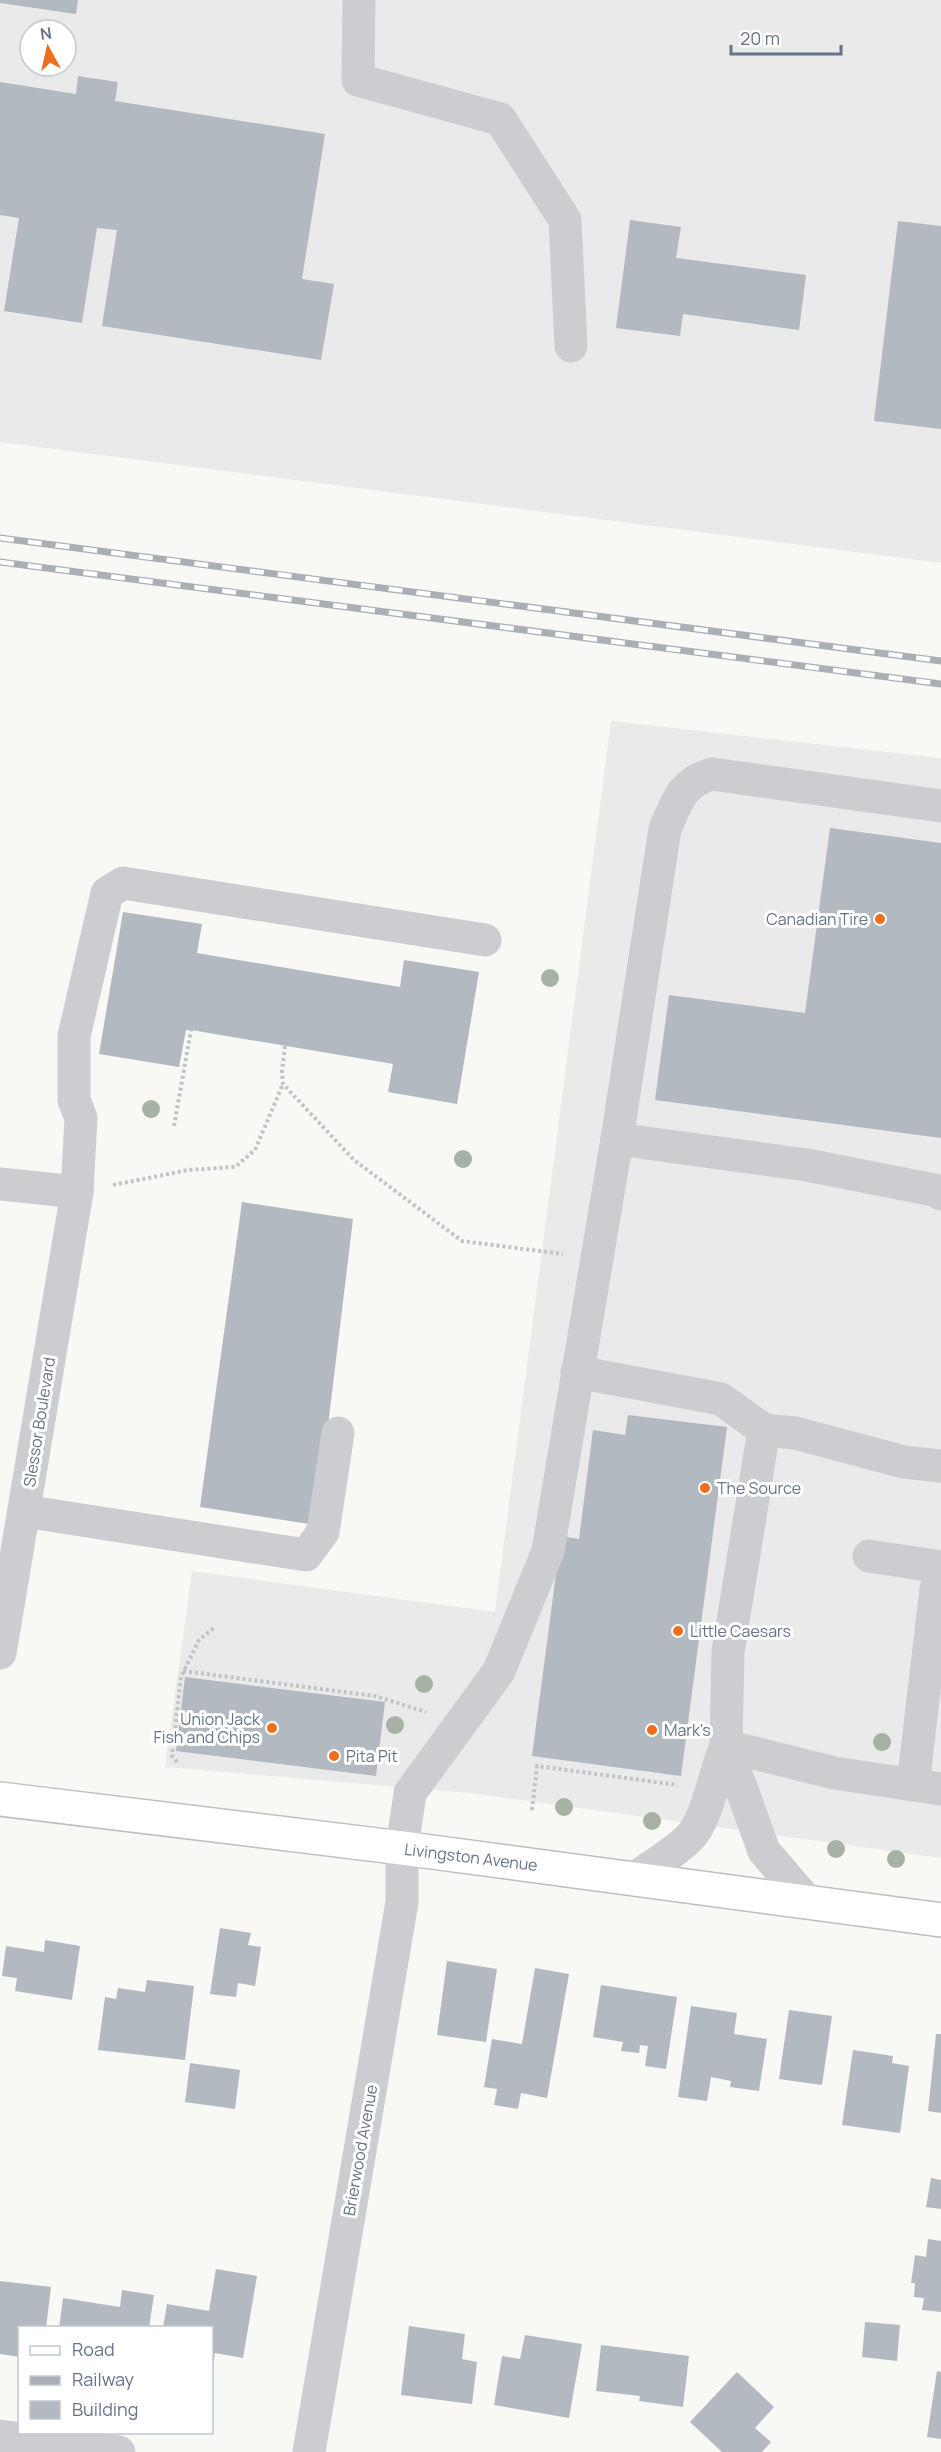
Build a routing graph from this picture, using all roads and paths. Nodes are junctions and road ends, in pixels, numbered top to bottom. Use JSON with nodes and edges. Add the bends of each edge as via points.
{"nodes":[{"id":1,"x":359,"y":0,"type":"edge"},
{"id":2,"x":571,"y":345,"type":"dead end"},
{"id":3,"x":941,"y":806,"type":"edge"},
{"id":4,"x":485,"y":940,"type":"dead end"},
{"id":5,"x":190,"y":1030,"type":"dead end"},
{"id":6,"x":285,"y":1046,"type":"dead end"},
{"id":7,"x":283,"y":1084,"type":"junction"},
{"id":8,"x":174,"y":1126,"type":"dead end"},
{"id":9,"x":617,"y":1139,"type":"junction"},
{"id":10,"x":0,"y":1184,"type":"edge"},
{"id":11,"x":77,"y":1192,"type":"junction"},
{"id":12,"x":941,"y":1194,"type":"edge"},
{"id":13,"x":596,"y":1258,"type":"junction"},
{"id":14,"x":577,"y":1372,"type":"junction"},
{"id":15,"x":764,"y":1430,"type":"junction"},
{"id":16,"x":338,"y":1433,"type":"dead end"},
{"id":17,"x":941,"y":1466,"type":"edge"},
{"id":18,"x":24,"y":1511,"type":"junction"},
{"id":19,"x":869,"y":1556,"type":"dead end"},
{"id":20,"x":941,"y":1567,"type":"edge"},
{"id":21,"x":941,"y":1581,"type":"edge"},
{"id":22,"x":214,"y":1628,"type":"dead end"},
{"id":23,"x":0,"y":1653,"type":"edge"},
{"id":24,"x":183,"y":1671,"type":"junction"},
{"id":25,"x":424,"y":1722,"type":"dead end"},
{"id":26,"x":726,"y":1746,"type":"junction"},
{"id":27,"x":177,"y":1762,"type":"dead end"},
{"id":28,"x":685,"y":1786,"type":"dead end"},
{"id":29,"x":927,"y":1787,"type":"edge"},
{"id":30,"x":0,"y":1799,"type":"edge"},
{"id":31,"x":532,"y":1810,"type":"dead end"},
{"id":32,"x":402,"y":1848,"type":"junction"},
{"id":33,"x":634,"y":1879,"type":"junction"},
{"id":34,"x":807,"y":1901,"type":"junction"},
{"id":35,"x":941,"y":1920,"type":"edge"},
{"id":36,"x":0,"y":2436,"type":"edge"},
{"id":37,"x":119,"y":2452,"type":"edge"},
{"id":38,"x":309,"y":2452,"type":"edge"}],
"edges":[{"from":1,"to":2,"type":"street","via":[[358,80],[500,119],[565,220]]},
{"from":3,"to":9,"type":"street","name":"Brierwood Avenue","via":[[712,774],[696,779],[679,795],[665,829]]},
{"from":4,"to":11,"type":"street","name":"Slessor Boulevard","via":[[123,883],[107,893],[74,1036],[74,1100],[81,1118]]},
{"from":5,"to":8,"type":"path"},
{"from":6,"to":7,"type":"path"},
{"from":7,"to":11,"type":"path","via":[[255,1150],[235,1167],[188,1170]]},
{"from":7,"to":13,"type":"path","via":[[354,1160],[462,1241]]},
{"from":9,"to":12,"type":"street","via":[[807,1165]]},
{"from":9,"to":13,"type":"street","name":"Brierwood Avenue"},
{"from":10,"to":11,"type":"street"},
{"from":11,"to":18,"type":"street","name":"Slessor Boulevard"},
{"from":13,"to":14,"type":"street","name":"Brierwood Avenue"},
{"from":14,"to":15,"type":"street","via":[[721,1399]]},
{"from":14,"to":32,"type":"street","name":"Brierwood Avenue","via":[[548,1551],[499,1671],[410,1793]]},
{"from":15,"to":17,"type":"street","via":[[795,1433],[904,1462]]},
{"from":15,"to":26,"type":"street","via":[[728,1652]]},
{"from":16,"to":18,"type":"street","via":[[323,1532],[306,1555]]},
{"from":18,"to":23,"type":"street","name":"Slessor Boulevard"},
{"from":19,"to":20,"type":"street"},
{"from":21,"to":29,"type":"street","via":[[936,1589]]},
{"from":22,"to":24,"type":"path","via":[[199,1640]]},
{"from":24,"to":25,"type":"path","via":[[375,1696],[430,1713]]},
{"from":24,"to":27,"type":"path","via":[[172,1756]]},
{"from":26,"to":29,"type":"street","via":[[834,1773]]},
{"from":26,"to":33,"type":"street","via":[[707,1806],[692,1836]]},
{"from":26,"to":34,"type":"street","via":[[764,1851]]},
{"from":28,"to":31,"type":"path","via":[[537,1766]]},
{"from":30,"to":32,"type":"main road","name":"Livingston Avenue"},
{"from":32,"to":33,"type":"main road","name":"Livingston Avenue"},
{"from":32,"to":38,"type":"street","name":"Brierwood Avenue","via":[[402,1902]]},
{"from":33,"to":34,"type":"main road","name":"Livingston Avenue"},
{"from":34,"to":35,"type":"main road","name":"Livingston Avenue"},
{"from":36,"to":37,"type":"street"}]}
